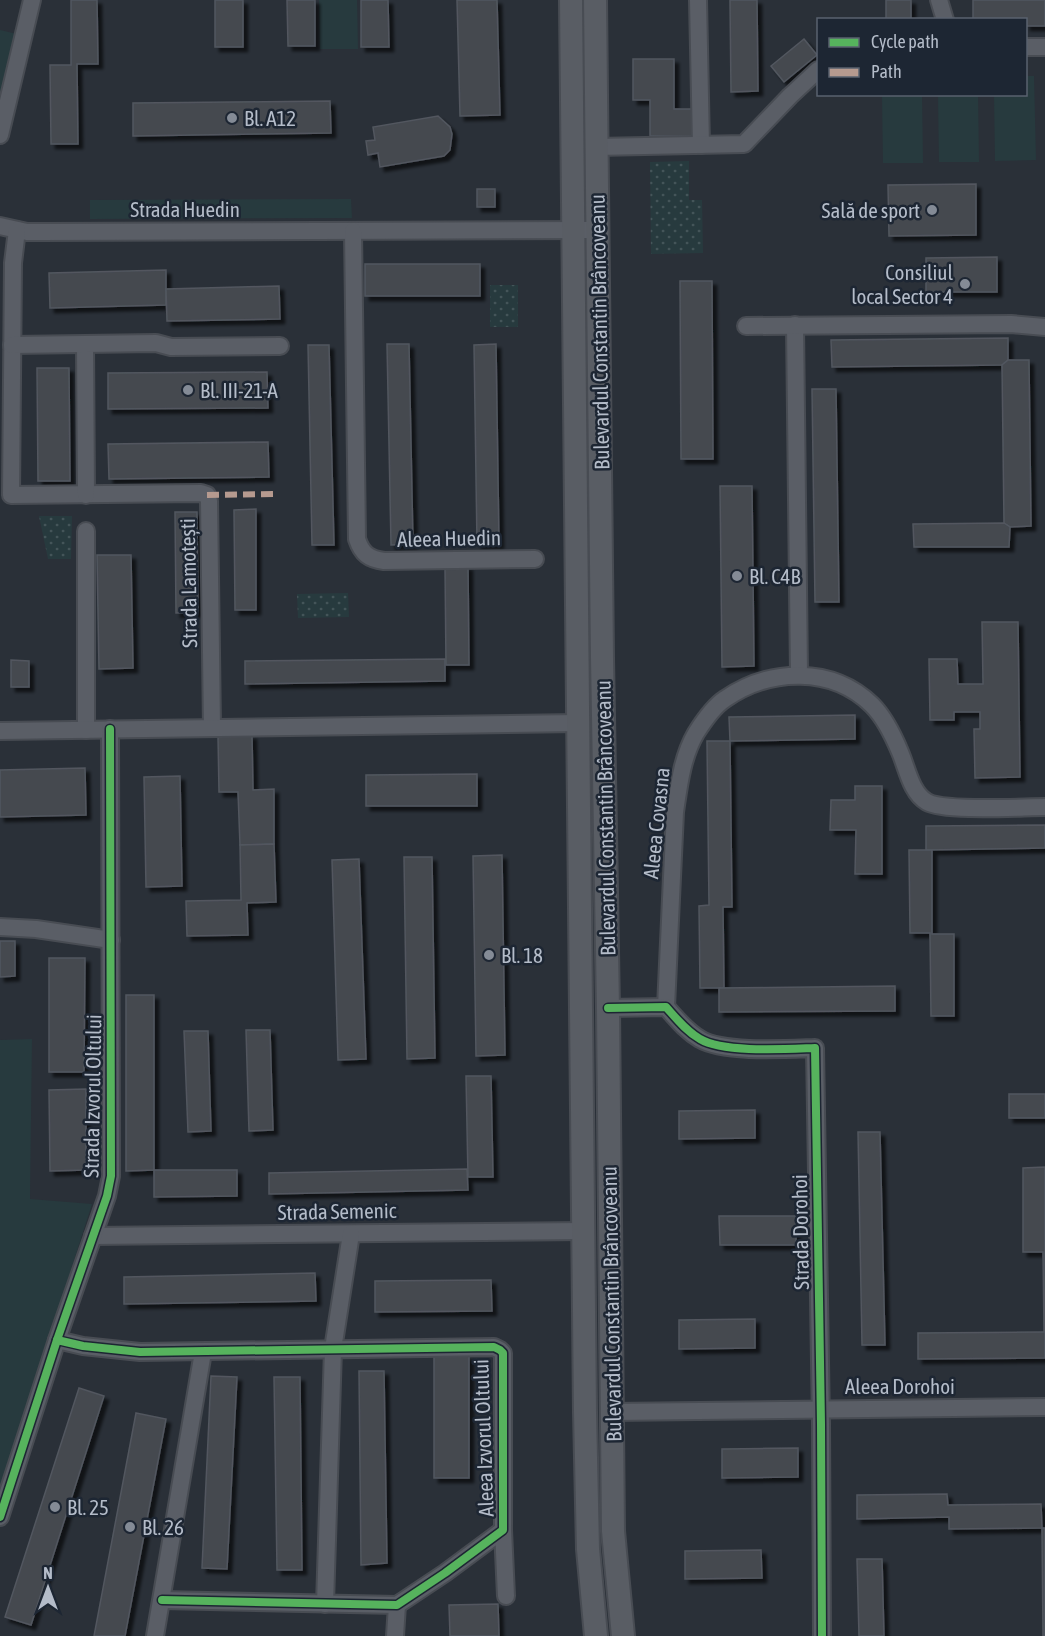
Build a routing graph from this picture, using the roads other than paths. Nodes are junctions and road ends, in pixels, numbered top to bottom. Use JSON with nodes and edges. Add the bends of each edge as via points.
{"nodes":[{"id":1,"x":32,"y":0,"type":"edge"},
{"id":2,"x":570,"y":0,"type":"edge"},
{"id":3,"x":595,"y":0,"type":"edge"},
{"id":4,"x":698,"y":0,"type":"edge"},
{"id":5,"x":939,"y":0,"type":"edge"},
{"id":6,"x":944,"y":18,"type":"edge"},
{"id":7,"x":1027,"y":47,"type":"edge"},
{"id":8,"x":1045,"y":47,"type":"edge"},
{"id":9,"x":817,"y":72,"type":"edge"},
{"id":10,"x":0,"y":135,"type":"edge"},
{"id":11,"x":701,"y":145,"type":"junction"},
{"id":12,"x":596,"y":147,"type":"junction"},
{"id":13,"x":0,"y":226,"type":"edge"},
{"id":14,"x":17,"y":230,"type":"junction"},
{"id":15,"x":573,"y":230,"type":"junction"},
{"id":16,"x":597,"y":230,"type":"junction"},
{"id":17,"x":353,"y":231,"type":"junction"},
{"id":18,"x":795,"y":325,"type":"junction"},
{"id":19,"x":746,"y":326,"type":"dead end"},
{"id":20,"x":1045,"y":327,"type":"edge"},
{"id":21,"x":85,"y":344,"type":"junction"},
{"id":22,"x":12,"y":345,"type":"junction"},
{"id":23,"x":280,"y":346,"type":"dead end"},
{"id":24,"x":86,"y":495,"type":"junction"},
{"id":25,"x":86,"y":531,"type":"dead end"},
{"id":26,"x":535,"y":559,"type":"dead end"},
{"id":27,"x":799,"y":675,"type":"junction"},
{"id":28,"x":578,"y":723,"type":"junction"},
{"id":29,"x":212,"y":728,"type":"junction"},
{"id":30,"x":110,"y":729,"type":"junction"},
{"id":31,"x":86,"y":730,"type":"junction"},
{"id":32,"x":0,"y":731,"type":"edge"},
{"id":33,"x":1045,"y":807,"type":"edge"},
{"id":34,"x":0,"y":927,"type":"edge"},
{"id":35,"x":111,"y":940,"type":"junction"},
{"id":36,"x":666,"y":1007,"type":"junction"},
{"id":37,"x":608,"y":1008,"type":"junction"},
{"id":38,"x":583,"y":1231,"type":"junction"},
{"id":39,"x":351,"y":1233,"type":"junction"},
{"id":40,"x":93,"y":1236,"type":"junction"},
{"id":41,"x":57,"y":1340,"type":"junction"},
{"id":42,"x":333,"y":1349,"type":"junction"},
{"id":43,"x":203,"y":1352,"type":"junction"},
{"id":44,"x":1045,"y":1407,"type":"edge"},
{"id":45,"x":821,"y":1409,"type":"junction"},
{"id":46,"x":585,"y":1412,"type":"junction"},
{"id":47,"x":612,"y":1412,"type":"junction"},
{"id":48,"x":0,"y":1517,"type":"edge"},
{"id":49,"x":504,"y":1530,"type":"junction"},
{"id":50,"x":506,"y":1596,"type":"dead end"},
{"id":51,"x":162,"y":1600,"type":"junction"},
{"id":52,"x":326,"y":1604,"type":"junction"},
{"id":53,"x":397,"y":1605,"type":"junction"},
{"id":54,"x":155,"y":1636,"type":"edge"},
{"id":55,"x":395,"y":1636,"type":"edge"},
{"id":56,"x":596,"y":1636,"type":"edge"},
{"id":57,"x":623,"y":1636,"type":"edge"},
{"id":58,"x":822,"y":1636,"type":"edge"}],
"edges":[{"from":1,"to":10,"type":"street"},
{"from":2,"to":15,"type":"main road","name":"Bulevardul Constantin Brâncoveanu"},
{"from":3,"to":12,"type":"main road","name":"Bulevardul Constantin Brâncoveanu"},
{"from":4,"to":11,"type":"street"},
{"from":5,"to":6,"type":"street"},
{"from":7,"to":8,"type":"street"},
{"from":9,"to":11,"type":"street","via":[[744,144]]},
{"from":11,"to":12,"type":"street"},
{"from":12,"to":16,"type":"main road","name":"Bulevardul Constantin Brâncoveanu"},
{"from":13,"to":14,"type":"street","name":"Strada Huedin"},
{"from":14,"to":17,"type":"street","name":"Strada Huedin"},
{"from":14,"to":22,"type":"street"},
{"from":15,"to":16,"type":"street","name":"Strada Huedin"},
{"from":15,"to":17,"type":"street","name":"Strada Huedin"},
{"from":15,"to":28,"type":"main road","name":"Bulevardul Constantin Brâncoveanu"},
{"from":16,"to":37,"type":"main road","name":"Bulevardul Constantin Brâncoveanu"},
{"from":17,"to":26,"type":"street","name":"Aleea Huedin","via":[[360,548],[374,560],[384,561]]},
{"from":18,"to":19,"type":"street"},
{"from":18,"to":20,"type":"street"},
{"from":18,"to":27,"type":"street"},
{"from":21,"to":22,"type":"street"},
{"from":21,"to":23,"type":"street"},
{"from":21,"to":24,"type":"street"},
{"from":22,"to":24,"type":"street","via":[[12,495]]},
{"from":24,"to":29,"type":"street","name":"Strada Lamotești","via":[[207,495]]},
{"from":25,"to":31,"type":"street"},
{"from":27,"to":33,"type":"street","name":"Aleea Covasna","via":[[841,685],[870,704],[883,717],[918,795],[929,803],[946,807]]},
{"from":27,"to":36,"type":"street","name":"Aleea Covasna","via":[[769,679],[723,700],[696,734],[685,759],[675,812]]},
{"from":28,"to":29,"type":"street"},
{"from":28,"to":38,"type":"main road","name":"Bulevardul Constantin Brâncoveanu"},
{"from":29,"to":30,"type":"street"},
{"from":30,"to":31,"type":"street"},
{"from":30,"to":35,"type":"street","name":"Strada Izvorul Oltului"},
{"from":31,"to":32,"type":"street"},
{"from":34,"to":35,"type":"street"},
{"from":35,"to":40,"type":"street","name":"Strada Izvorul Oltului","via":[[111,1176]]},
{"from":36,"to":37,"type":"street"},
{"from":36,"to":45,"type":"street","name":"Strada Dorohoi","via":[[688,1031],[710,1044],[815,1048]]},
{"from":37,"to":47,"type":"main road","name":"Bulevardul Constantin Brâncoveanu"},
{"from":38,"to":39,"type":"street","name":"Strada Semenic"},
{"from":38,"to":46,"type":"main road","name":"Bulevardul Constantin Brâncoveanu"},
{"from":39,"to":40,"type":"street","name":"Strada Semenic"},
{"from":39,"to":42,"type":"street"},
{"from":40,"to":41,"type":"street","name":"Strada Izvorul Oltului"},
{"from":41,"to":43,"type":"street","name":"Aleea Izvorul Oltului","via":[[140,1352]]},
{"from":41,"to":48,"type":"street","name":"Strada Izvorul Oltului"},
{"from":42,"to":43,"type":"street","name":"Aleea Izvorul Oltului"},
{"from":42,"to":49,"type":"street","name":"Aleea Izvorul Oltului","via":[[500,1350]]},
{"from":42,"to":52,"type":"street"},
{"from":43,"to":51,"type":"street"},
{"from":44,"to":45,"type":"street","name":"Aleea Dorohoi"},
{"from":45,"to":47,"type":"street","name":"Aleea Dorohoi"},
{"from":45,"to":58,"type":"street","name":"Strada Dorohoi"},
{"from":46,"to":47,"type":"main road"},
{"from":46,"to":56,"type":"main road","name":"Bulevardul Constantin Brâncoveanu","via":[[588,1549]]},
{"from":47,"to":57,"type":"main road","name":"Bulevardul Constantin Brâncoveanu","via":[[614,1539]]},
{"from":49,"to":50,"type":"street","name":"Aleea Izvorul Oltului"},
{"from":49,"to":53,"type":"street","name":"Aleea Izvorul Oltului"},
{"from":51,"to":52,"type":"street"},
{"from":51,"to":54,"type":"street"},
{"from":52,"to":53,"type":"street"},
{"from":53,"to":55,"type":"street"}]}
